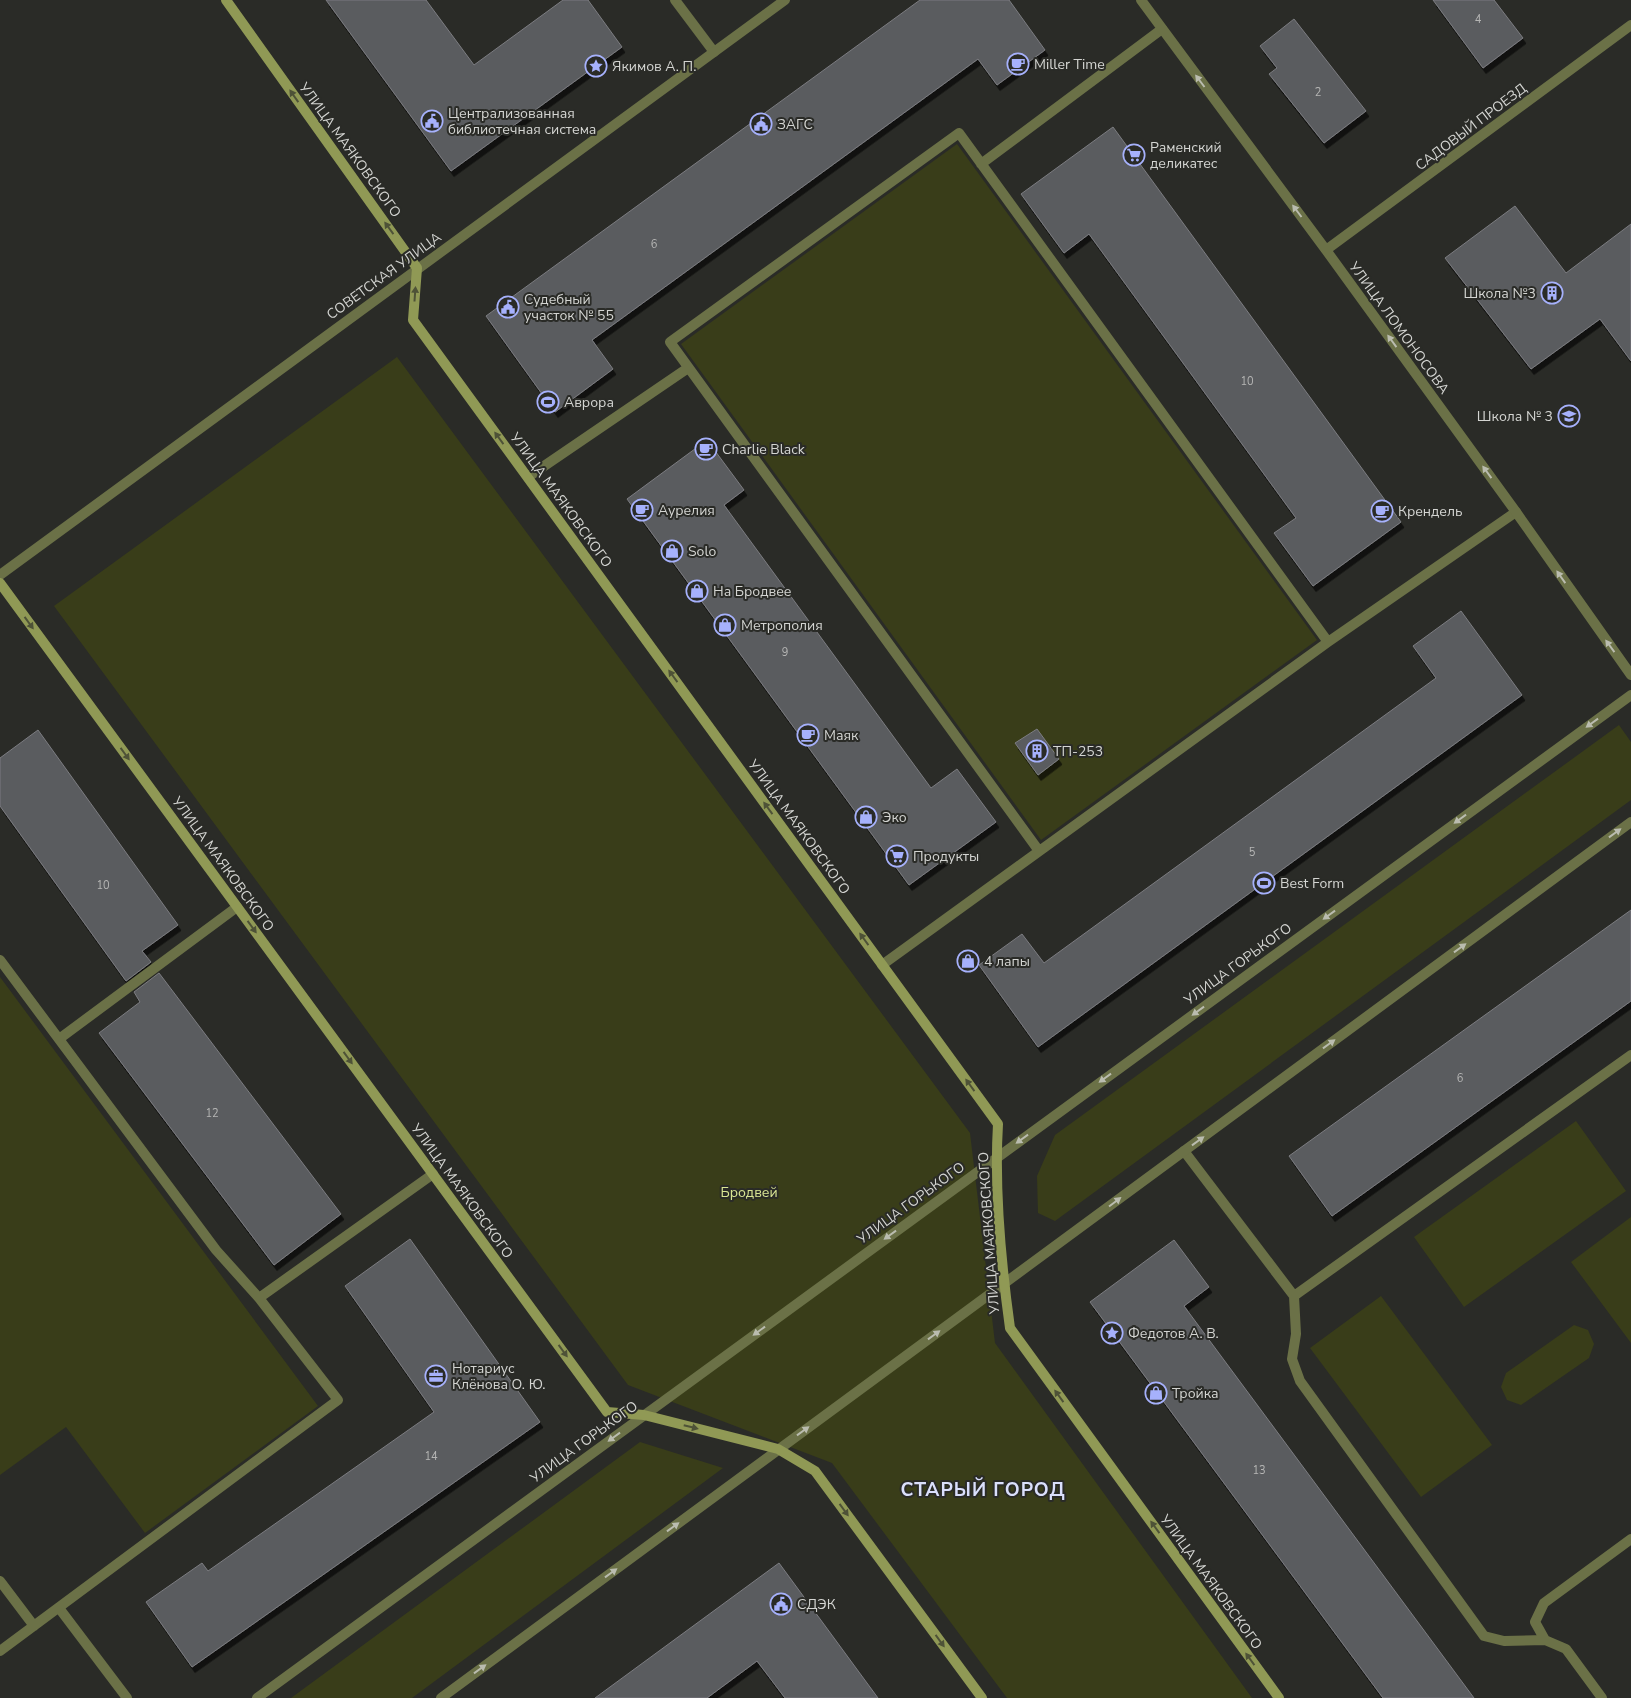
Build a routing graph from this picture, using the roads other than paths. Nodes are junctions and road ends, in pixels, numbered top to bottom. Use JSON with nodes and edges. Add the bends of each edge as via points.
{"nodes":[{"id":1,"x":226,"y":0,"type":"edge"},
{"id":2,"x":675,"y":0,"type":"edge"},
{"id":3,"x":785,"y":0,"type":"edge"},
{"id":4,"x":1141,"y":0,"type":"edge"},
{"id":5,"x":1631,"y":25,"type":"edge"},
{"id":6,"x":1162,"y":29,"type":"junction"},
{"id":7,"x":714,"y":52,"type":"junction"},
{"id":8,"x":981,"y":164,"type":"junction"},
{"id":9,"x":1326,"y":250,"type":"junction"},
{"id":10,"x":417,"y":268,"type":"junction"},
{"id":11,"x":688,"y":368,"type":"junction"},
{"id":12,"x":528,"y":478,"type":"junction"},
{"id":13,"x":1516,"y":512,"type":"junction"},
{"id":14,"x":0,"y":575,"type":"edge"},
{"id":15,"x":0,"y":583,"type":"edge"},
{"id":16,"x":1328,"y":642,"type":"junction"},
{"id":17,"x":1631,"y":675,"type":"edge"},
{"id":18,"x":1631,"y":694,"type":"edge"},
{"id":19,"x":1631,"y":822,"type":"edge"},
{"id":20,"x":1039,"y":851,"type":"junction"},
{"id":21,"x":237,"y":907,"type":"junction"},
{"id":22,"x":0,"y":960,"type":"edge"},
{"id":23,"x":882,"y":965,"type":"junction"},
{"id":24,"x":59,"y":1039,"type":"junction"},
{"id":25,"x":1631,"y":1055,"type":"edge"},
{"id":26,"x":1184,"y":1151,"type":"junction"},
{"id":27,"x":996,"y":1158,"type":"junction"},
{"id":28,"x":433,"y":1174,"type":"junction"},
{"id":29,"x":1004,"y":1284,"type":"junction"},
{"id":30,"x":1294,"y":1296,"type":"junction"},
{"id":31,"x":259,"y":1298,"type":"junction"},
{"id":32,"x":644,"y":1415,"type":"junction"},
{"id":33,"x":778,"y":1449,"type":"junction"},
{"id":34,"x":1631,"y":1539,"type":"edge"},
{"id":35,"x":0,"y":1581,"type":"edge"},
{"id":36,"x":59,"y":1608,"type":"junction"},
{"id":37,"x":34,"y":1626,"type":"junction"},
{"id":38,"x":1546,"y":1640,"type":"junction"},
{"id":39,"x":0,"y":1651,"type":"edge"},
{"id":40,"x":127,"y":1698,"type":"edge"},
{"id":41,"x":256,"y":1698,"type":"edge"},
{"id":42,"x":441,"y":1698,"type":"edge"},
{"id":43,"x":982,"y":1698,"type":"edge"},
{"id":44,"x":1279,"y":1698,"type":"edge"},
{"id":45,"x":1602,"y":1698,"type":"edge"}],
"edges":[{"from":10,"to":1,"type":"street","name":"УЛИЦА МАЯКОВСКОГО","one_way":true},
{"from":2,"to":7,"type":"street"},
{"from":3,"to":7,"type":"street","name":"СОВЕТСКАЯ УЛИЦА"},
{"from":4,"to":6,"type":"street","name":"УЛИЦА ЛОМОНОСОВА"},
{"from":5,"to":9,"type":"street","name":"САДОВЫЙ ПРОЕЗД"},
{"from":6,"to":8,"type":"street"},
{"from":9,"to":6,"type":"street","name":"УЛИЦА ЛОМОНОСОВА","one_way":true},
{"from":7,"to":10,"type":"street","name":"СОВЕТСКАЯ УЛИЦА"},
{"from":8,"to":11,"type":"street","via":[[959,133],[670,342]]},
{"from":8,"to":16,"type":"street"},
{"from":13,"to":9,"type":"street","name":"УЛИЦА ЛОМОНОСОВА","one_way":true},
{"from":12,"to":10,"type":"street","name":"УЛИЦА МАЯКОВСКОГО","one_way":true,"via":[[413,320]]},
{"from":10,"to":14,"type":"street","name":"СОВЕТСКАЯ УЛИЦА"},
{"from":11,"to":12,"type":"street"},
{"from":11,"to":20,"type":"street"},
{"from":23,"to":12,"type":"street","name":"УЛИЦА МАЯКОВСКОГО","one_way":true},
{"from":13,"to":16,"type":"street"},
{"from":17,"to":13,"type":"street","name":"УЛИЦА ЛОМОНОСОВА","one_way":true},
{"from":15,"to":21,"type":"street","name":"УЛИЦА МАЯКОВСКОГО","one_way":true},
{"from":16,"to":20,"type":"street"},
{"from":18,"to":27,"type":"street","name":"УЛИЦА ГОРЬКОГО","one_way":true},
{"from":26,"to":19,"type":"street","one_way":true},
{"from":20,"to":23,"type":"street"},
{"from":21,"to":24,"type":"street"},
{"from":21,"to":28,"type":"street","name":"УЛИЦА МАЯКОВСКОГО","one_way":true},
{"from":22,"to":24,"type":"street"},
{"from":27,"to":23,"type":"street","name":"УЛИЦА МАЯКОВСКОГО","one_way":true,"via":[[998,1124]]},
{"from":24,"to":31,"type":"street","via":[[216,1250]]},
{"from":25,"to":30,"type":"street"},
{"from":29,"to":26,"type":"street","one_way":true},
{"from":26,"to":30,"type":"street"},
{"from":27,"to":29,"type":"street","name":"УЛИЦА МАЯКОВСКОГО"},
{"from":27,"to":32,"type":"street","name":"УЛИЦА ГОРЬКОГО","one_way":true},
{"from":28,"to":31,"type":"street"},
{"from":28,"to":32,"type":"street","name":"УЛИЦА МАЯКОВСКОГО","one_way":true,"via":[[607,1412]]},
{"from":33,"to":29,"type":"street","one_way":true},
{"from":44,"to":29,"type":"street","name":"УЛИЦА МАЯКОВСКОГО","one_way":true,"via":[[1010,1328]]},
{"from":30,"to":38,"type":"street","via":[[1296,1334],[1292,1359],[1300,1381],[1484,1636],[1504,1641]]},
{"from":31,"to":36,"type":"street","via":[[338,1400]]},
{"from":32,"to":33,"type":"street","name":"УЛИЦА МАЯКОВСКОГО","one_way":true},
{"from":32,"to":41,"type":"street","name":"УЛИЦА ГОРЬКОГО","one_way":true},
{"from":42,"to":33,"type":"street","one_way":true},
{"from":33,"to":43,"type":"street","name":"УЛИЦА МАЯКОВСКОГО","one_way":true,"via":[[815,1471]]},
{"from":34,"to":38,"type":"street","via":[[1544,1603],[1535,1622]]},
{"from":35,"to":37,"type":"street"},
{"from":36,"to":37,"type":"street"},
{"from":36,"to":40,"type":"street"},
{"from":37,"to":39,"type":"street"},
{"from":38,"to":45,"type":"street","via":[[1566,1649]]}]}
